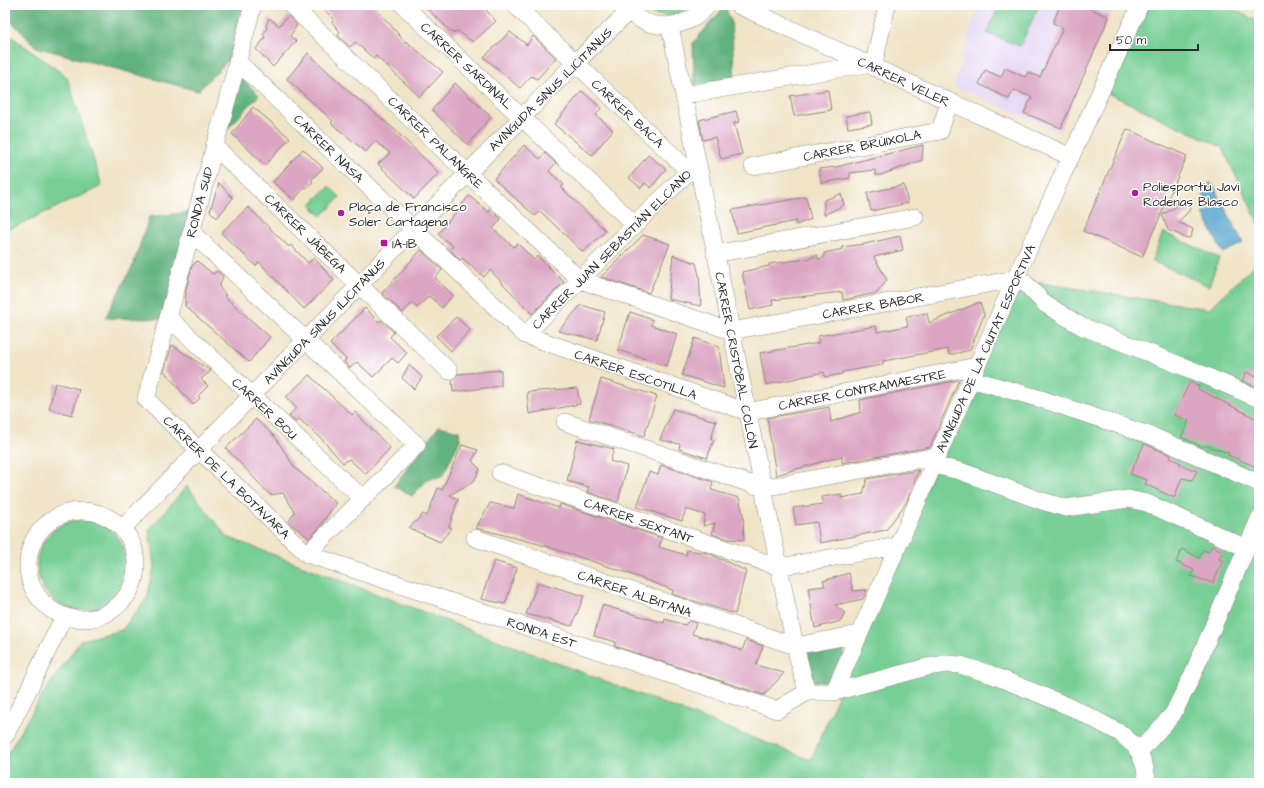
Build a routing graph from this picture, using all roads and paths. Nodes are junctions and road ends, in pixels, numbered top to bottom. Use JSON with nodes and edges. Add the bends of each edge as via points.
{"nodes":[{"id":1,"x":253,"y":5,"type":"edge"},
{"id":2,"x":291,"y":5,"type":"edge"},
{"id":3,"x":403,"y":5,"type":"edge"},
{"id":4,"x":514,"y":5,"type":"edge"},
{"id":5,"x":708,"y":5,"type":"edge"},
{"id":6,"x":738,"y":5,"type":"edge"},
{"id":7,"x":887,"y":5,"type":"edge"},
{"id":8,"x":1140,"y":5,"type":"edge"},
{"id":9,"x":625,"y":8,"type":"edge"},
{"id":10,"x":763,"y":10,"type":"edge"},
{"id":11,"x":670,"y":26,"type":"junction"},
{"id":12,"x":237,"y":61,"type":"junction"},
{"id":13,"x":575,"y":63,"type":"junction"},
{"id":14,"x":870,"y":65,"type":"junction"},
{"id":15,"x":684,"y":95,"type":"junction"},
{"id":16,"x":948,"y":102,"type":"junction"},
{"id":17,"x":522,"y":118,"type":"junction"},
{"id":18,"x":214,"y":146,"type":"junction"},
{"id":19,"x":1071,"y":157,"type":"junction"},
{"id":20,"x":753,"y":166,"type":"dead end"},
{"id":21,"x":693,"y":167,"type":"junction"},
{"id":22,"x":468,"y":173,"type":"junction"},
{"id":23,"x":915,"y":216,"type":"dead end"},
{"id":24,"x":635,"y":225,"type":"junction"},
{"id":25,"x":414,"y":229,"type":"junction"},
{"id":26,"x":191,"y":232,"type":"junction"},
{"id":27,"x":715,"y":254,"type":"junction"},
{"id":28,"x":1015,"y":279,"type":"junction"},
{"id":29,"x":580,"y":280,"type":"junction"},
{"id":30,"x":360,"y":284,"type":"junction"},
{"id":31,"x":168,"y":317,"type":"junction"},
{"id":32,"x":731,"y":331,"type":"junction"},
{"id":33,"x":525,"y":335,"type":"junction"},
{"id":34,"x":306,"y":339,"type":"junction"},
{"id":35,"x":450,"y":371,"type":"dead end"},
{"id":36,"x":974,"y":372,"type":"junction"},
{"id":37,"x":252,"y":395,"type":"junction"},
{"id":38,"x":146,"y":399,"type":"joint"},
{"id":39,"x":1259,"y":399,"type":"edge"},
{"id":40,"x":748,"y":412,"type":"junction"},
{"id":41,"x":565,"y":422,"type":"dead end"},
{"id":42,"x":199,"y":450,"type":"junction"},
{"id":43,"x":935,"y":460,"type":"junction"},
{"id":44,"x":500,"y":472,"type":"dead end"},
{"id":45,"x":1259,"y":483,"type":"edge"},
{"id":46,"x":763,"y":488,"type":"junction"},
{"id":47,"x":363,"y":499,"type":"junction"},
{"id":48,"x":1259,"y":520,"type":"edge"},
{"id":49,"x":122,"y":529,"type":"junction"},
{"id":50,"x":475,"y":538,"type":"dead end"},
{"id":51,"x":897,"y":546,"type":"junction"},
{"id":52,"x":1246,"y":548,"type":"junction"},
{"id":53,"x":307,"y":554,"type":"junction"},
{"id":54,"x":779,"y":567,"type":"junction"},
{"id":55,"x":64,"y":616,"type":"junction"},
{"id":56,"x":859,"y":634,"type":"junction"},
{"id":57,"x":795,"y":646,"type":"junction"},
{"id":58,"x":841,"y":690,"type":"junction"},
{"id":59,"x":807,"y":692,"type":"junction"},
{"id":60,"x":5,"y":736,"type":"edge"},
{"id":61,"x":1139,"y":752,"type":"junction"},
{"id":62,"x":1148,"y":783,"type":"edge"}],
"edges":[{"from":1,"to":12,"type":"street","name":"RONDA SUD"},
{"from":2,"to":22,"type":"street","name":"CARRER PALANGRE"},
{"from":3,"to":17,"type":"street","name":"CARRER SARDINAL"},
{"from":4,"to":13,"type":"street","name":"CARRER BACA"},
{"from":5,"to":11,"type":"street","via":[[688,21]]},
{"from":6,"to":10,"type":"street","name":"CARRER VELER"},
{"from":7,"to":14,"type":"street"},
{"from":8,"to":19,"type":"street","name":"AVINGUDA DE LA CIUTAT ESPORTIVA"},
{"from":9,"to":11,"type":"street","via":[[647,24]]},
{"from":9,"to":13,"type":"street","name":"AVINGUDA SINUS ILICITANUS"},
{"from":10,"to":14,"type":"street","name":"CARRER VELER"},
{"from":11,"to":15,"type":"street","name":"CARRER CRISTÓBAL COLÓN"},
{"from":12,"to":18,"type":"street","name":"RONDA SUD"},
{"from":12,"to":25,"type":"street","name":"CARRER NASA"},
{"from":13,"to":17,"type":"street","name":"AVINGUDA SINUS ILICITANUS"},
{"from":13,"to":21,"type":"street","name":"CARRER BACA"},
{"from":14,"to":15,"type":"street"},
{"from":14,"to":16,"type":"street","name":"CARRER VELER"},
{"from":15,"to":21,"type":"street","name":"CARRER CRISTÓBAL COLÓN"},
{"from":16,"to":19,"type":"street","name":"CARRER VELER"},
{"from":16,"to":20,"type":"street","name":"CARRER BRÚIXOLA","via":[[940,130]]},
{"from":17,"to":22,"type":"street","name":"AVINGUDA SINUS ILICITANUS"},
{"from":17,"to":24,"type":"street","name":"CARRER SARDINAL"},
{"from":18,"to":26,"type":"street","name":"RONDA SUD"},
{"from":18,"to":30,"type":"street","name":"CARRER JÁBEGA"},
{"from":19,"to":28,"type":"street","name":"AVINGUDA DE LA CIUTAT ESPORTIVA"},
{"from":21,"to":24,"type":"street","name":"CARRER JUAN SEBASTIÁN ELCANO"},
{"from":21,"to":27,"type":"street","name":"CARRER CRISTÓBAL COLÓN"},
{"from":22,"to":25,"type":"street","name":"AVINGUDA SINUS ILICITANUS"},
{"from":22,"to":29,"type":"street","name":"CARRER PALANGRE"},
{"from":23,"to":27,"type":"street"},
{"from":24,"to":29,"type":"street","name":"CARRER JUAN SEBASTIÁN ELCANO"},
{"from":25,"to":30,"type":"street","name":"AVINGUDA SINUS ILICITANUS"},
{"from":25,"to":33,"type":"street","name":"CARRER NASA"},
{"from":26,"to":31,"type":"street","name":"RONDA SUD"},
{"from":26,"to":34,"type":"street"},
{"from":27,"to":32,"type":"street","name":"CARRER CRISTÓBAL COLÓN"},
{"from":28,"to":32,"type":"street","name":"CARRER BABOR"},
{"from":28,"to":36,"type":"street","name":"AVINGUDA DE LA CIUTAT ESPORTIVA"},
{"from":28,"to":39,"type":"street","via":[[1024,282],[1045,304],[1081,326]]},
{"from":29,"to":32,"type":"street"},
{"from":29,"to":33,"type":"street","name":"CARRER JUAN SEBASTIÁN ELCANO"},
{"from":30,"to":34,"type":"street","name":"AVINGUDA SINUS ILICITANUS"},
{"from":30,"to":35,"type":"street","name":"CARRER JÁBEGA"},
{"from":31,"to":37,"type":"street","name":"CARRER BOU"},
{"from":31,"to":38,"type":"street","name":"RONDA SUD"},
{"from":32,"to":40,"type":"street","name":"CARRER CRISTÓBAL COLÓN"},
{"from":33,"to":40,"type":"street","name":"CARRER ESCOTILLA"},
{"from":34,"to":37,"type":"street","name":"AVINGUDA SINUS ILICITANUS"},
{"from":34,"to":47,"type":"street","via":[[417,445]]},
{"from":36,"to":40,"type":"street","name":"CARRER CONTRAMAESTRE"},
{"from":36,"to":43,"type":"street","name":"AVINGUDA DE LA CIUTAT ESPORTIVA"},
{"from":36,"to":45,"type":"street","via":[[1041,399],[1152,436]]},
{"from":37,"to":42,"type":"street","name":"AVINGUDA SINUS ILICITANUS"},
{"from":37,"to":47,"type":"street","name":"CARRER BOU"},
{"from":38,"to":42,"type":"street","name":"CARRER DE LA BOTAVARA"},
{"from":40,"to":46,"type":"street","name":"CARRER CRISTÓBAL COLÓN"},
{"from":41,"to":46,"type":"street"},
{"from":42,"to":49,"type":"street","name":"AVINGUDA SINUS ILICITANUS"},
{"from":42,"to":53,"type":"street","name":"CARRER DE LA BOTAVARA"},
{"from":43,"to":46,"type":"street"},
{"from":43,"to":51,"type":"street","name":"AVINGUDA DE LA CIUTAT ESPORTIVA"},
{"from":43,"to":52,"type":"street","via":[[1066,508],[1128,499],[1147,503]]},
{"from":44,"to":54,"type":"street","name":"CARRER SEXTANT"},
{"from":46,"to":54,"type":"street","name":"CARRER CRISTÓBAL COLÓN"},
{"from":47,"to":53,"type":"street"},
{"from":48,"to":52,"type":"street"},
{"from":49,"to":55,"type":"street","via":[[131,543],[135,559],[134,576],[128,592],[112,610],[96,617],[80,619]]},
{"from":49,"to":55,"type":"street","via":[[108,518],[83,511],[57,517],[38,534],[30,551],[30,577],[36,593],[48,607]]},
{"from":50,"to":57,"type":"street","name":"CARRER ALBITANA"},
{"from":51,"to":54,"type":"street"},
{"from":51,"to":56,"type":"street","name":"AVINGUDA DE LA CIUTAT ESPORTIVA"},
{"from":52,"to":61,"type":"street","via":[[1192,676],[1173,714]]},
{"from":53,"to":59,"type":"street","name":"RONDA EST","via":[[777,710]]},
{"from":54,"to":57,"type":"street","name":"CARRER CRISTÓBAL COLÓN"},
{"from":55,"to":60,"type":"street"},
{"from":56,"to":57,"type":"street"},
{"from":56,"to":58,"type":"street","name":"AVINGUDA DE LA CIUTAT ESPORTIVA"},
{"from":57,"to":59,"type":"street","name":"CARRER CRISTÓBAL COLÓN"},
{"from":58,"to":59,"type":"street"},
{"from":58,"to":61,"type":"street","via":[[927,667],[946,664],[975,668],[1096,720],[1128,739]]},
{"from":61,"to":62,"type":"street"}]}
